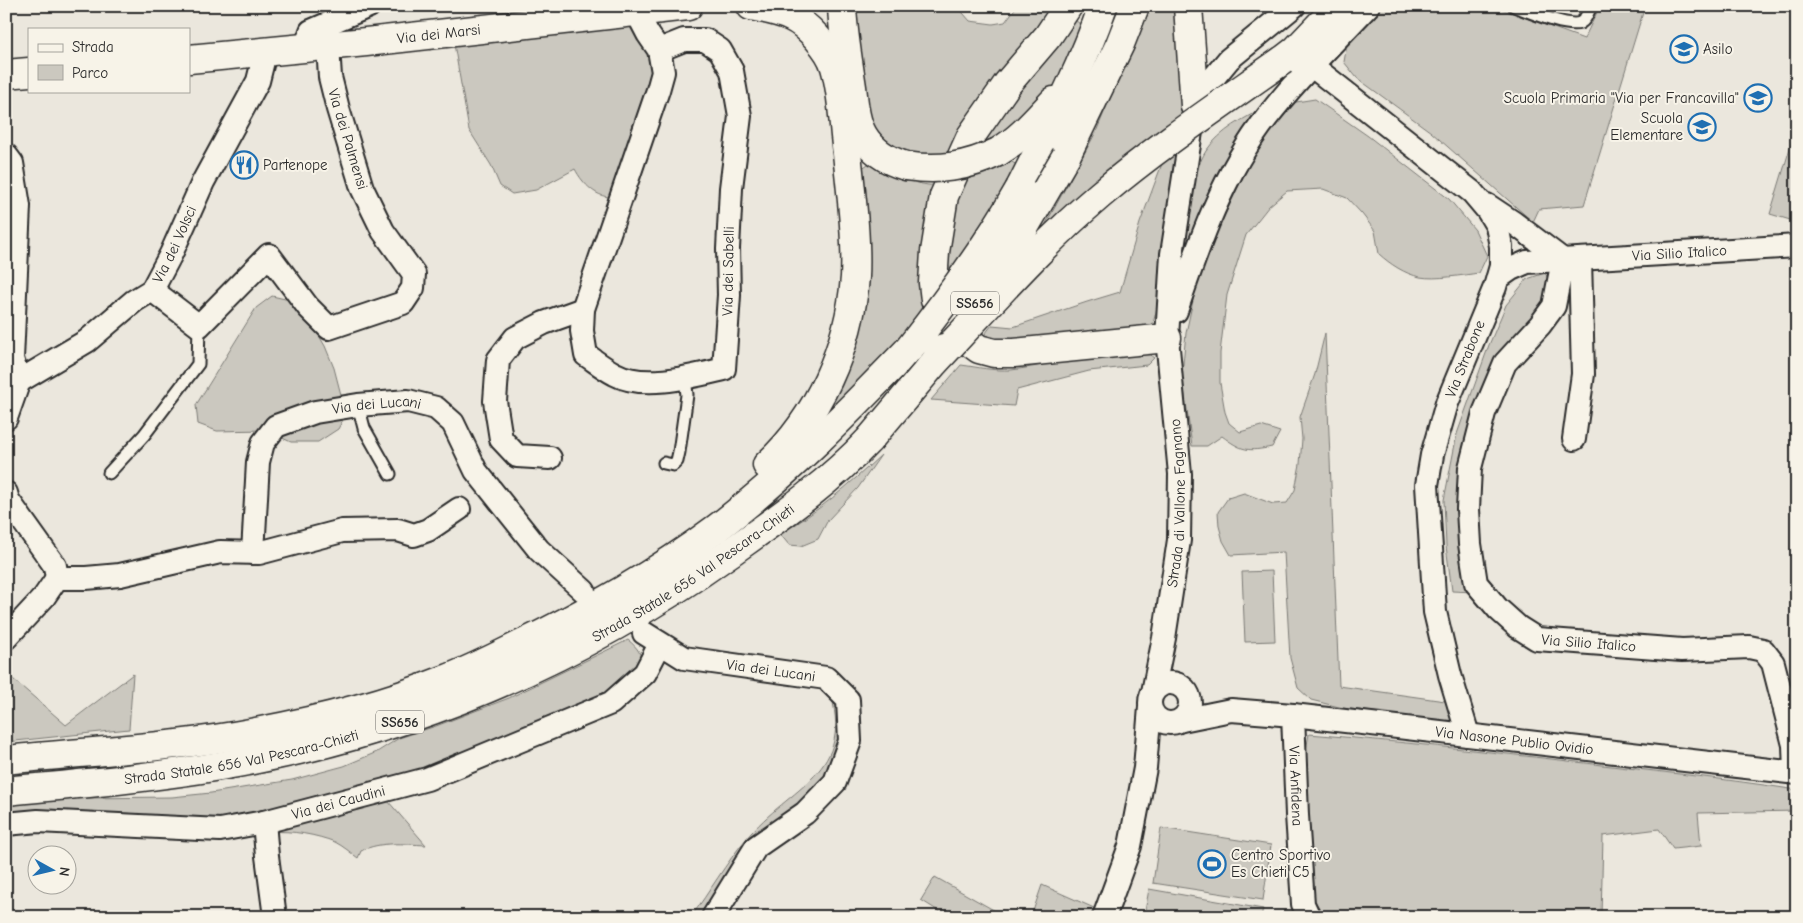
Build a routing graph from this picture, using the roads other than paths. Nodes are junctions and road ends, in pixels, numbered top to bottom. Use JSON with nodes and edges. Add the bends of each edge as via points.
{"nodes":[{"id":1,"x":369,"y":6,"type":"edge"},
{"id":2,"x":688,"y":6,"type":"edge"},
{"id":3,"x":751,"y":6,"type":"edge"},
{"id":4,"x":822,"y":6,"type":"edge"},
{"id":5,"x":1068,"y":6,"type":"edge"},
{"id":6,"x":1103,"y":6,"type":"edge"},
{"id":7,"x":1135,"y":6,"type":"edge"},
{"id":8,"x":1188,"y":6,"type":"edge"},
{"id":9,"x":1294,"y":6,"type":"edge"},
{"id":10,"x":1338,"y":6,"type":"edge"},
{"id":11,"x":1368,"y":6,"type":"edge"},
{"id":12,"x":1514,"y":6,"type":"edge"},
{"id":13,"x":1591,"y":6,"type":"edge"},
{"id":14,"x":637,"y":13,"type":"junction"},
{"id":15,"x":842,"y":18,"type":"edge"},
{"id":16,"x":316,"y":47,"type":"junction"},
{"id":17,"x":659,"y":50,"type":"junction"},
{"id":18,"x":265,"y":52,"type":"junction"},
{"id":19,"x":190,"y":59,"type":"edge"},
{"id":20,"x":1312,"y":66,"type":"junction"},
{"id":21,"x":28,"y":72,"type":"edge"},
{"id":22,"x":6,"y":74,"type":"edge"},
{"id":23,"x":1075,"y":78,"type":"junction"},
{"id":24,"x":1195,"y":106,"type":"junction"},
{"id":25,"x":6,"y":155,"type":"edge"},
{"id":26,"x":1480,"y":200,"type":"junction"},
{"id":27,"x":1501,"y":246,"type":"junction"},
{"id":28,"x":1797,"y":246,"type":"edge"},
{"id":29,"x":1571,"y":260,"type":"junction"},
{"id":30,"x":1498,"y":278,"type":"junction"},
{"id":31,"x":152,"y":290,"type":"junction"},
{"id":32,"x":583,"y":309,"type":"junction"},
{"id":33,"x":200,"y":326,"type":"junction"},
{"id":34,"x":1167,"y":338,"type":"junction"},
{"id":35,"x":934,"y":362,"type":"junction"},
{"id":36,"x":685,"y":378,"type":"junction"},
{"id":37,"x":12,"y":385,"type":"edge"},
{"id":38,"x":358,"y":405,"type":"junction"},
{"id":39,"x":6,"y":418,"type":"edge"},
{"id":40,"x":1574,"y":439,"type":"dead end"},
{"id":41,"x":550,"y":458,"type":"dead end"},
{"id":42,"x":664,"y":463,"type":"dead end"},
{"id":43,"x":108,"y":473,"type":"dead end"},
{"id":44,"x":390,"y":474,"type":"dead end"},
{"id":45,"x":6,"y":494,"type":"edge"},
{"id":46,"x":459,"y":509,"type":"dead end"},
{"id":47,"x":719,"y":526,"type":"junction"},
{"id":48,"x":253,"y":553,"type":"junction"},
{"id":49,"x":57,"y":578,"type":"junction"},
{"id":50,"x":584,"y":590,"type":"dead end"},
{"id":51,"x":6,"y":638,"type":"edge"},
{"id":52,"x":1164,"y":638,"type":"junction"},
{"id":53,"x":645,"y":673,"type":"joint"},
{"id":54,"x":1184,"y":689,"type":"junction"},
{"id":55,"x":1152,"y":699,"type":"junction"},
{"id":56,"x":1231,"y":710,"type":"junction"},
{"id":57,"x":1293,"y":715,"type":"junction"},
{"id":58,"x":1178,"y":721,"type":"junction"},
{"id":59,"x":1468,"y":735,"type":"junction"},
{"id":60,"x":6,"y":760,"type":"edge"},
{"id":61,"x":1145,"y":768,"type":"junction"},
{"id":62,"x":1796,"y":772,"type":"edge"},
{"id":63,"x":6,"y":791,"type":"edge"},
{"id":64,"x":264,"y":822,"type":"junction"},
{"id":65,"x":6,"y":824,"type":"edge"},
{"id":66,"x":276,"y":917,"type":"edge"},
{"id":67,"x":713,"y":917,"type":"edge"},
{"id":68,"x":1104,"y":917,"type":"edge"},
{"id":69,"x":1309,"y":917,"type":"edge"}],
"edges":[{"from":1,"to":16,"type":"street","via":[[311,31]]},
{"from":2,"to":14,"type":"main road","name":"Via dei Marsi"},
{"from":3,"to":47,"type":"main road","via":[[792,18],[824,46],[835,65],[848,165],[855,277],[838,356],[815,406],[796,435],[743,488]]},
{"from":4,"to":15,"type":"main road"},
{"from":5,"to":34,"type":"main road","via":[[971,136],[944,196],[935,252],[935,300],[950,328],[979,349],[994,353]]},
{"from":6,"to":23,"type":"main road","name":"Strada Statale 656 Val Pescara-Chieti","number":"SS656"},
{"from":7,"to":35,"type":"main road","name":"Strada Statale 656 Val Pescara-Chieti","number":"SS656","bridge":true,"via":[[1066,156],[1013,247]]},
{"from":8,"to":24,"type":"main road"},
{"from":9,"to":24,"type":"street","via":[[1229,58]]},
{"from":10,"to":35,"type":"main road","bridge":true,"via":[[1296,50],[1100,195],[1045,245]]},
{"from":11,"to":20,"type":"street"},
{"from":12,"to":13,"type":"lane","via":[[1573,24],[1585,20]]},
{"from":14,"to":16,"type":"main road","name":"Via dei Marsi"},
{"from":14,"to":17,"type":"street","name":"Via dei Sabelli"},
{"from":15,"to":23,"type":"main road","bridge":true,"via":[[857,120],[863,134],[883,157],[906,166],[925,169],[963,166],[998,152],[1023,134]]},
{"from":16,"to":18,"type":"main road","name":"Via dei Marsi"},
{"from":16,"to":33,"type":"street","name":"Via dei Palmensi","via":[[330,77],[362,188],[383,231],[414,274],[413,288],[403,303],[329,328],[308,307],[269,254]]},
{"from":17,"to":32,"type":"street","name":"Via dei Sabelli","via":[[663,72],[658,90]]},
{"from":17,"to":36,"type":"street","name":"Via dei Sabelli","via":[[684,40],[705,40],[720,50],[732,71],[740,116],[731,188],[724,369]]},
{"from":18,"to":19,"type":"main road","name":"Via dei Marsi"},
{"from":18,"to":31,"type":"street","name":"Via dei Volsci","via":[[258,81],[203,182]]},
{"from":20,"to":26,"type":"street","name":"Via Strabone"},
{"from":20,"to":34,"type":"street","via":[[1268,117],[1228,181],[1198,248]]},
{"from":21,"to":22,"type":"main road"},
{"from":23,"to":47,"type":"main road","name":"Strada Statale 656 Val Pescara-Chieti","number":"SS656","bridge":true,"via":[[1020,188],[974,261],[909,349],[817,443]]},
{"from":24,"to":34,"type":"street","name":"Strada di Vallone Fagnano","via":[[1172,254]]},
{"from":25,"to":37,"type":"street","via":[[12,164],[19,206]]},
{"from":26,"to":27,"type":"street","name":"Via Strabone","via":[[1493,218]]},
{"from":26,"to":29,"type":"street"},
{"from":27,"to":29,"type":"street","name":"Via Silio Italico","via":[[1526,247]]},
{"from":27,"to":30,"type":"street","name":"Via Strabone"},
{"from":28,"to":29,"type":"street","name":"Via Silio Italico"},
{"from":29,"to":30,"type":"street","name":"Via Silio Italico","via":[[1527,262]]},
{"from":29,"to":40,"type":"street","via":[[1584,374]]},
{"from":29,"to":62,"type":"street","name":"Via Silio Italico","via":[[1554,306],[1505,363],[1484,413],[1470,468],[1468,500],[1476,583],[1498,609],[1538,639],[1682,650],[1750,647],[1763,650],[1773,663],[1794,745]]},
{"from":30,"to":59,"type":"street","name":"Via Strabone","via":[[1447,402],[1427,485],[1435,612]]},
{"from":31,"to":33,"type":"street"},
{"from":31,"to":37,"type":"street","name":"Via dei Volsci","via":[[87,341]]},
{"from":32,"to":36,"type":"street","name":"Via dei Sabelli","via":[[586,355],[616,375],[641,381]]},
{"from":32,"to":41,"type":"street","via":[[515,338],[498,360],[494,401],[501,439],[517,456]]},
{"from":33,"to":43,"type":"lane","via":[[198,364],[144,435]]},
{"from":34,"to":52,"type":"street","name":"Strada di Vallone Fagnano","via":[[1180,498],[1179,540]]},
{"from":35,"to":63,"type":"main road","name":"Strada Statale 656 Val Pescara-Chieti","number":"SS656","bridge":true,"via":[[869,440],[820,485],[653,605],[568,652],[458,701],[370,731],[257,759],[166,774]]},
{"from":36,"to":42,"type":"lane","via":[[687,395],[677,461],[673,465]]},
{"from":37,"to":39,"type":"street"},
{"from":38,"to":44,"type":"lane","via":[[364,428]]},
{"from":38,"to":48,"type":"street","name":"Via dei Lucani","via":[[316,412],[276,426],[263,442],[258,462]]},
{"from":38,"to":50,"type":"street","name":"Via dei Lucani","via":[[408,401],[436,408],[453,423],[476,471],[539,550]]},
{"from":45,"to":49,"type":"street","via":[[55,566]]},
{"from":46,"to":48,"type":"street","via":[[428,530],[414,535],[398,530],[342,531]]},
{"from":47,"to":60,"type":"main road","name":"Strada Statale 656 Val Pescara-Chieti","number":"SS656","via":[[647,575],[556,628],[444,680],[409,692],[356,709],[255,732],[163,746]]},
{"from":48,"to":49,"type":"street","via":[[220,552],[120,575]]},
{"from":49,"to":51,"type":"street"},
{"from":52,"to":54,"type":"street","name":"Strada di Vallone Fagnano","via":[[1166,651]]},
{"from":52,"to":55,"type":"street","name":"Strada di Vallone Fagnano"},
{"from":53,"to":64,"type":"street","name":"Via dei Caudini","via":[[610,703],[427,778]]},
{"from":53,"to":67,"type":"street","name":"Via dei Lucani","via":[[652,639],[684,658],[826,678],[848,700],[850,741],[835,782],[805,812],[756,847]]},
{"from":54,"to":55,"type":"street","via":[[1175,683],[1163,684]]},
{"from":54,"to":56,"type":"street","name":"Via Nasone Publio Ovidio"},
{"from":54,"to":58,"type":"street","via":[[1190,703],[1189,710]]},
{"from":55,"to":58,"type":"street","via":[[1157,718],[1168,723]]},
{"from":55,"to":61,"type":"street","name":"Strada di Vallone Fagnano"},
{"from":56,"to":57,"type":"street","name":"Via Nasone Publio Ovidio"},
{"from":56,"to":58,"type":"street","name":"Via Nasone Publio Ovidio"},
{"from":57,"to":59,"type":"street","name":"Via Nasone Publio Ovidio"},
{"from":57,"to":69,"type":"street","name":"Via Anfidena","via":[[1302,895]]},
{"from":58,"to":61,"type":"street","name":"Strada di Vallone Fagnano","via":[[1161,736]]},
{"from":59,"to":62,"type":"street","name":"Via Nasone Publio Ovidio"},
{"from":61,"to":68,"type":"street","name":"Strada di Vallone Fagnano","via":[[1130,846]]},
{"from":64,"to":65,"type":"street","name":"Via dei Caudini","via":[[220,830],[38,820]]},
{"from":64,"to":66,"type":"street"}]}
